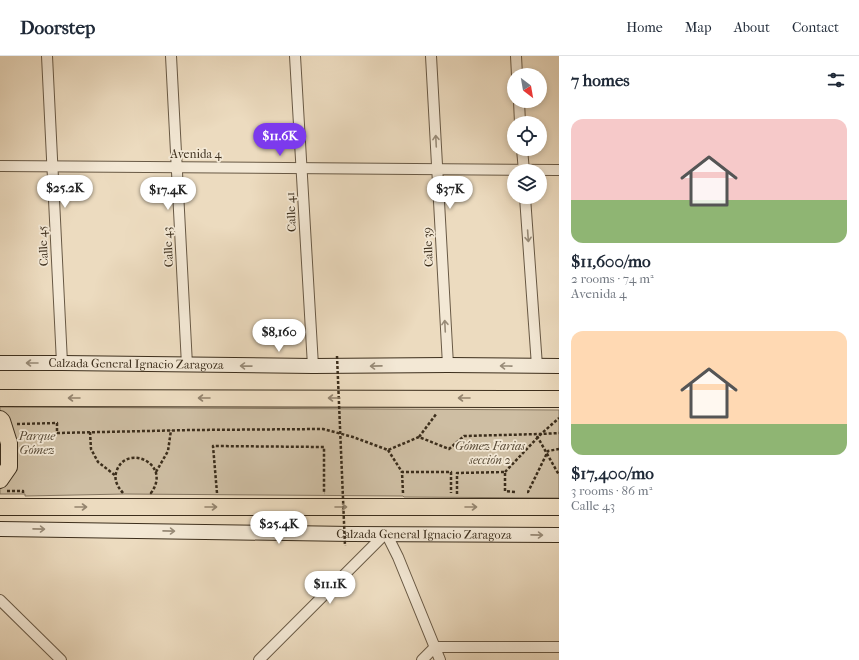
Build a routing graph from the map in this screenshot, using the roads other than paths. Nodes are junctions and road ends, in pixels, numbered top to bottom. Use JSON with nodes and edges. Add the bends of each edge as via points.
{"nodes":[{"id":1,"x":47,"y":56,"type":"edge"},
{"id":2,"x":170,"y":56,"type":"edge"},
{"id":3,"x":295,"y":56,"type":"edge"},
{"id":4,"x":432,"y":56,"type":"edge"},
{"id":5,"x":516,"y":56,"type":"edge"},
{"id":6,"x":517,"y":68,"type":"edge"},
{"id":7,"x":0,"y":166,"type":"edge"},
{"id":8,"x":52,"y":166,"type":"junction"},
{"id":9,"x":176,"y":167,"type":"junction"},
{"id":10,"x":301,"y":168,"type":"junction"},
{"id":11,"x":437,"y":169,"type":"junction"},
{"id":12,"x":507,"y":170,"type":"edge"},
{"id":13,"x":547,"y":170,"type":"edge"},
{"id":14,"x":559,"y":170,"type":"edge"},
{"id":15,"x":525,"y":204,"type":"edge"},
{"id":16,"x":0,"y":363,"type":"edge"},
{"id":17,"x":62,"y":363,"type":"junction"},
{"id":18,"x":187,"y":365,"type":"junction"},
{"id":19,"x":448,"y":365,"type":"junction"},
{"id":20,"x":313,"y":366,"type":"junction"},
{"id":21,"x":537,"y":366,"type":"junction"},
{"id":22,"x":559,"y":366,"type":"edge"},
{"id":23,"x":0,"y":398,"type":"edge"},
{"id":24,"x":559,"y":399,"type":"edge"},
{"id":25,"x":6,"y":419,"type":"edge"},
{"id":26,"x":4,"y":484,"type":"edge"},
{"id":27,"x":559,"y":507,"type":"edge"},
{"id":28,"x":0,"y":508,"type":"edge"},
{"id":29,"x":0,"y":529,"type":"edge"},
{"id":30,"x":386,"y":533,"type":"junction"},
{"id":31,"x":559,"y":535,"type":"edge"},
{"id":32,"x":0,"y":600,"type":"edge"},
{"id":33,"x":559,"y":647,"type":"edge"},
{"id":34,"x":435,"y":648,"type":"junction"},
{"id":35,"x":61,"y":660,"type":"edge"},
{"id":36,"x":259,"y":660,"type":"edge"},
{"id":37,"x":422,"y":660,"type":"edge"},
{"id":38,"x":440,"y":660,"type":"edge"}],
"edges":[{"from":1,"to":8,"type":"street","name":"Calle 45"},
{"from":2,"to":9,"type":"street","name":"Calle 43"},
{"from":3,"to":10,"type":"street","name":"Calle 41"},
{"from":11,"to":4,"type":"street","name":"Calle 39","one_way":true},
{"from":5,"to":6,"type":"street"},
{"from":7,"to":8,"type":"street","name":"Avenida 4"},
{"from":8,"to":9,"type":"street","name":"Avenida 4"},
{"from":8,"to":17,"type":"street","name":"Calle 45"},
{"from":9,"to":10,"type":"street","name":"Avenida 4"},
{"from":9,"to":18,"type":"street","name":"Calle 43"},
{"from":10,"to":11,"type":"street","name":"Avenida 4"},
{"from":10,"to":20,"type":"street","name":"Calle 41"},
{"from":11,"to":12,"type":"street","name":"Avenida 4"},
{"from":19,"to":11,"type":"street","name":"Calle 39","one_way":true},
{"from":13,"to":14,"type":"street","name":"Avenida 4"},
{"from":15,"to":21,"type":"street","one_way":true},
{"from":17,"to":16,"type":"main road","name":"Calzada General Ignacio Zaragoza","one_way":true},
{"from":17,"to":18,"type":"main road","name":"Calzada General Ignacio Zaragoza"},
{"from":20,"to":18,"type":"main road","name":"Calzada General Ignacio Zaragoza","one_way":true},
{"from":19,"to":20,"type":"main road","name":"Calzada General Ignacio Zaragoza","one_way":true},
{"from":21,"to":19,"type":"main road","name":"Calzada General Ignacio Zaragoza","one_way":true},
{"from":21,"to":22,"type":"main road","name":"Calzada General Ignacio Zaragoza"},
{"from":24,"to":23,"type":"main road","one_way":true},
{"from":25,"to":26,"type":"main road","via":[[2,422],[10,442],[9,467]]},
{"from":28,"to":27,"type":"main road","name":"Calzada General Ignacio Zaragoza","one_way":true},
{"from":29,"to":30,"type":"main road","name":"Calzada General Ignacio Zaragoza","one_way":true},
{"from":30,"to":31,"type":"main road","name":"Calzada General Ignacio Zaragoza","one_way":true},
{"from":30,"to":34,"type":"street"},
{"from":30,"to":36,"type":"street"},
{"from":32,"to":35,"type":"street"},
{"from":33,"to":34,"type":"street"},
{"from":34,"to":37,"type":"street"},
{"from":34,"to":38,"type":"street"}]}
